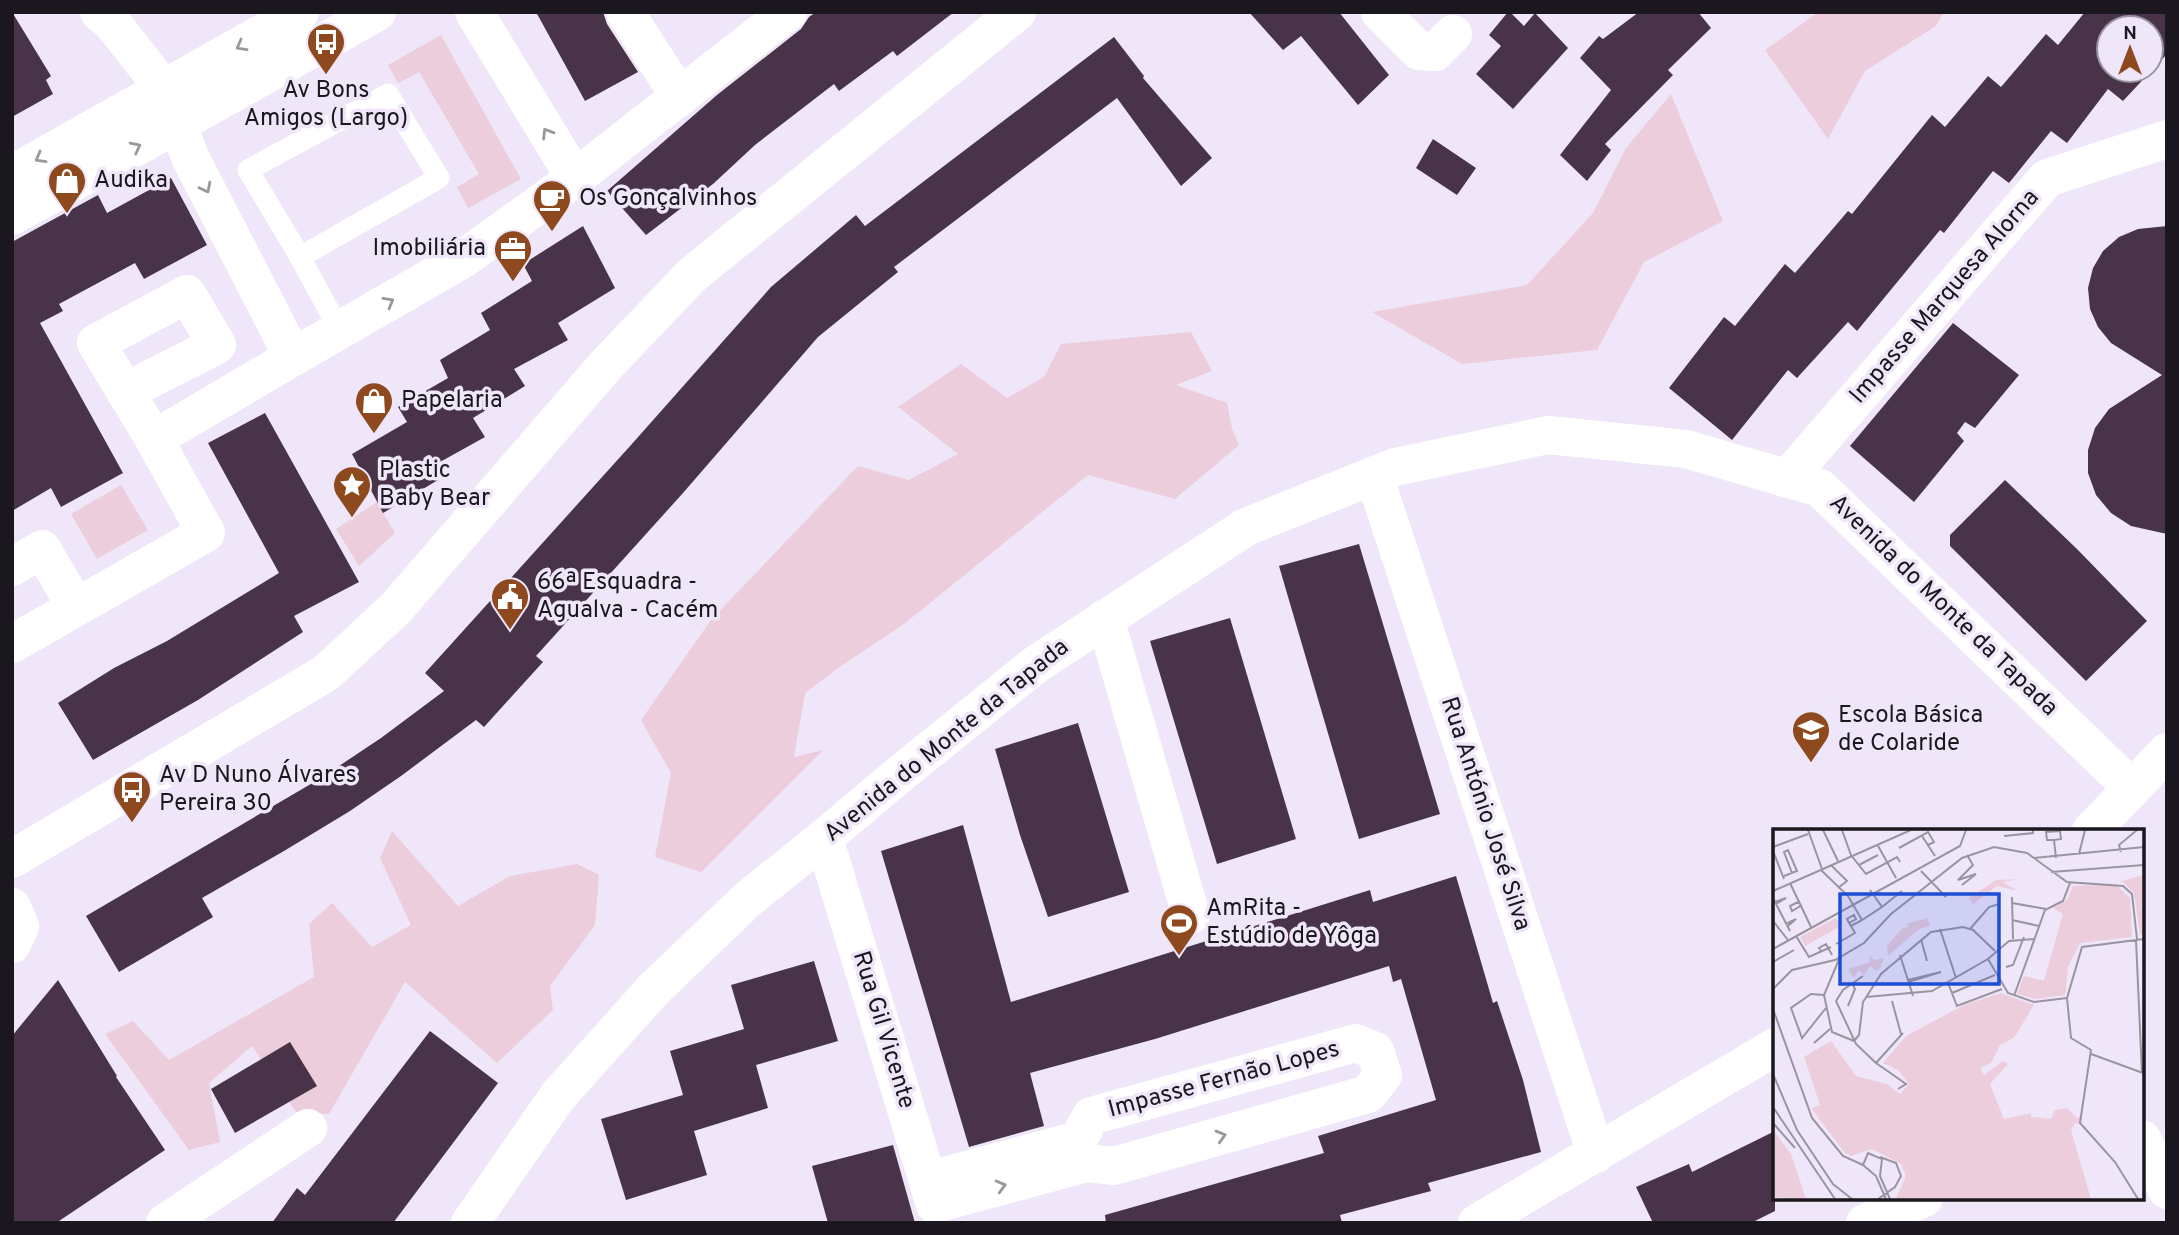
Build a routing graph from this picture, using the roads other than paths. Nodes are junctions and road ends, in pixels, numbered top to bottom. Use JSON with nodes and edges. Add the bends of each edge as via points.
{"nodes":[{"id":1,"x":99,"y":12,"type":"edge"},
{"id":2,"x":300,"y":12,"type":"edge"},
{"id":3,"x":377,"y":12,"type":"edge"},
{"id":4,"x":474,"y":12,"type":"edge"},
{"id":5,"x":625,"y":12,"type":"edge"},
{"id":6,"x":788,"y":12,"type":"edge"},
{"id":7,"x":1017,"y":12,"type":"edge"},
{"id":8,"x":1380,"y":12,"type":"edge"},
{"id":9,"x":1453,"y":34,"type":"dead end"},
{"id":10,"x":163,"y":89,"type":"junction"},
{"id":11,"x":680,"y":97,"type":"junction"},
{"id":12,"x":178,"y":125,"type":"junction"},
{"id":13,"x":2167,"y":139,"type":"edge"},
{"id":14,"x":12,"y":174,"type":"edge"},
{"id":15,"x":575,"y":178,"type":"junction"},
{"id":16,"x":12,"y":216,"type":"edge"},
{"id":17,"x":300,"y":257,"type":"junction"},
{"id":18,"x":340,"y":331,"type":"junction"},
{"id":19,"x":293,"y":357,"type":"junction"},
{"id":20,"x":125,"y":393,"type":"dead end"},
{"id":21,"x":154,"y":439,"type":"junction"},
{"id":22,"x":1374,"y":475,"type":"junction"},
{"id":23,"x":1787,"y":479,"type":"junction"},
{"id":24,"x":12,"y":567,"type":"edge"},
{"id":25,"x":76,"y":607,"type":"junction"},
{"id":26,"x":1105,"y":618,"type":"junction"},
{"id":27,"x":12,"y":644,"type":"edge"},
{"id":28,"x":2167,"y":752,"type":"edge"},
{"id":29,"x":2132,"y":788,"type":"junction"},
{"id":30,"x":2093,"y":829,"type":"edge"},
{"id":31,"x":824,"y":838,"type":"junction"},
{"id":32,"x":12,"y":859,"type":"edge"},
{"id":33,"x":12,"y":907,"type":"edge"},
{"id":34,"x":1191,"y":915,"type":"dead end"},
{"id":35,"x":12,"y":944,"type":"edge"},
{"id":36,"x":1773,"y":1048,"type":"edge"},
{"id":37,"x":308,"y":1128,"type":"dead end"},
{"id":38,"x":2144,"y":1143,"type":"edge"},
{"id":39,"x":1596,"y":1154,"type":"junction"},
{"id":40,"x":2167,"y":1190,"type":"edge"},
{"id":41,"x":1919,"y":1200,"type":"edge"},
{"id":42,"x":935,"y":1202,"type":"edge"},
{"id":43,"x":1482,"y":1221,"type":"edge"},
{"id":44,"x":165,"y":1223,"type":"edge"},
{"id":45,"x":470,"y":1223,"type":"edge"},
{"id":46,"x":1865,"y":1223,"type":"edge"}],
"edges":[{"from":1,"to":10,"type":"street"},
{"from":2,"to":10,"type":"street","one_way":true},
{"from":3,"to":12,"type":"street"},
{"from":15,"to":4,"type":"street","one_way":true},
{"from":5,"to":11,"type":"street"},
{"from":6,"to":11,"type":"street"},
{"from":7,"to":32,"type":"street","via":[[692,275],[607,363],[396,608],[326,673]]},
{"from":8,"to":9,"type":"street","via":[[1419,51],[1434,52]]},
{"from":10,"to":12,"type":"street"},
{"from":10,"to":14,"type":"street","one_way":true},
{"from":11,"to":15,"type":"street"},
{"from":16,"to":12,"type":"street","one_way":true},
{"from":12,"to":19,"type":"street","one_way":true},
{"from":13,"to":23,"type":"street","name":"Impasse Marquesa Alorna","via":[[2047,178]]},
{"from":18,"to":15,"type":"street","one_way":true,"via":[[463,259]]},
{"from":17,"to":17,"type":"lane","via":[[248,170],[388,94],[439,178]]},
{"from":17,"to":18,"type":"lane"},
{"from":18,"to":19,"type":"street"},
{"from":19,"to":21,"type":"street"},
{"from":20,"to":21,"type":"street"},
{"from":21,"to":25,"type":"street","via":[[206,534]]},
{"from":22,"to":23,"type":"street","name":"Avenida do Monte da Tapada","via":[[1548,435],[1686,449]]},
{"from":22,"to":26,"type":"street","name":"Avenida do Monte da Tapada","via":[[1247,527]]},
{"from":22,"to":39,"type":"street","name":"Rua António José Silva"},
{"from":23,"to":29,"type":"street","name":"Avenida do Monte da Tapada","via":[[1820,488]]},
{"from":24,"to":25,"type":"street","via":[[42,549]]},
{"from":25,"to":27,"type":"street"},
{"from":26,"to":31,"type":"street","name":"Avenida do Monte da Tapada","via":[[1035,665]]},
{"from":26,"to":34,"type":"street"},
{"from":28,"to":29,"type":"street"},
{"from":29,"to":30,"type":"street"},
{"from":31,"to":42,"type":"street","name":"Rua Gil Vicente"},
{"from":31,"to":45,"type":"street","name":"Avenida do Monte da Tapada","via":[[748,899],[653,989],[558,1096]]},
{"from":33,"to":35,"type":"street","via":[[20,926]]},
{"from":36,"to":39,"type":"street"},
{"from":37,"to":44,"type":"street"},
{"from":38,"to":40,"type":"street"},
{"from":39,"to":43,"type":"street"},
{"from":41,"to":46,"type":"street"},
{"from":42,"to":42,"type":"street","name":"Impasse Fernão Lopes","one_way":true,"via":[[1087,1163],[1114,1166],[1368,1094],[1383,1075],[1375,1051],[1356,1043],[1091,1116],[1078,1140]]}]}
